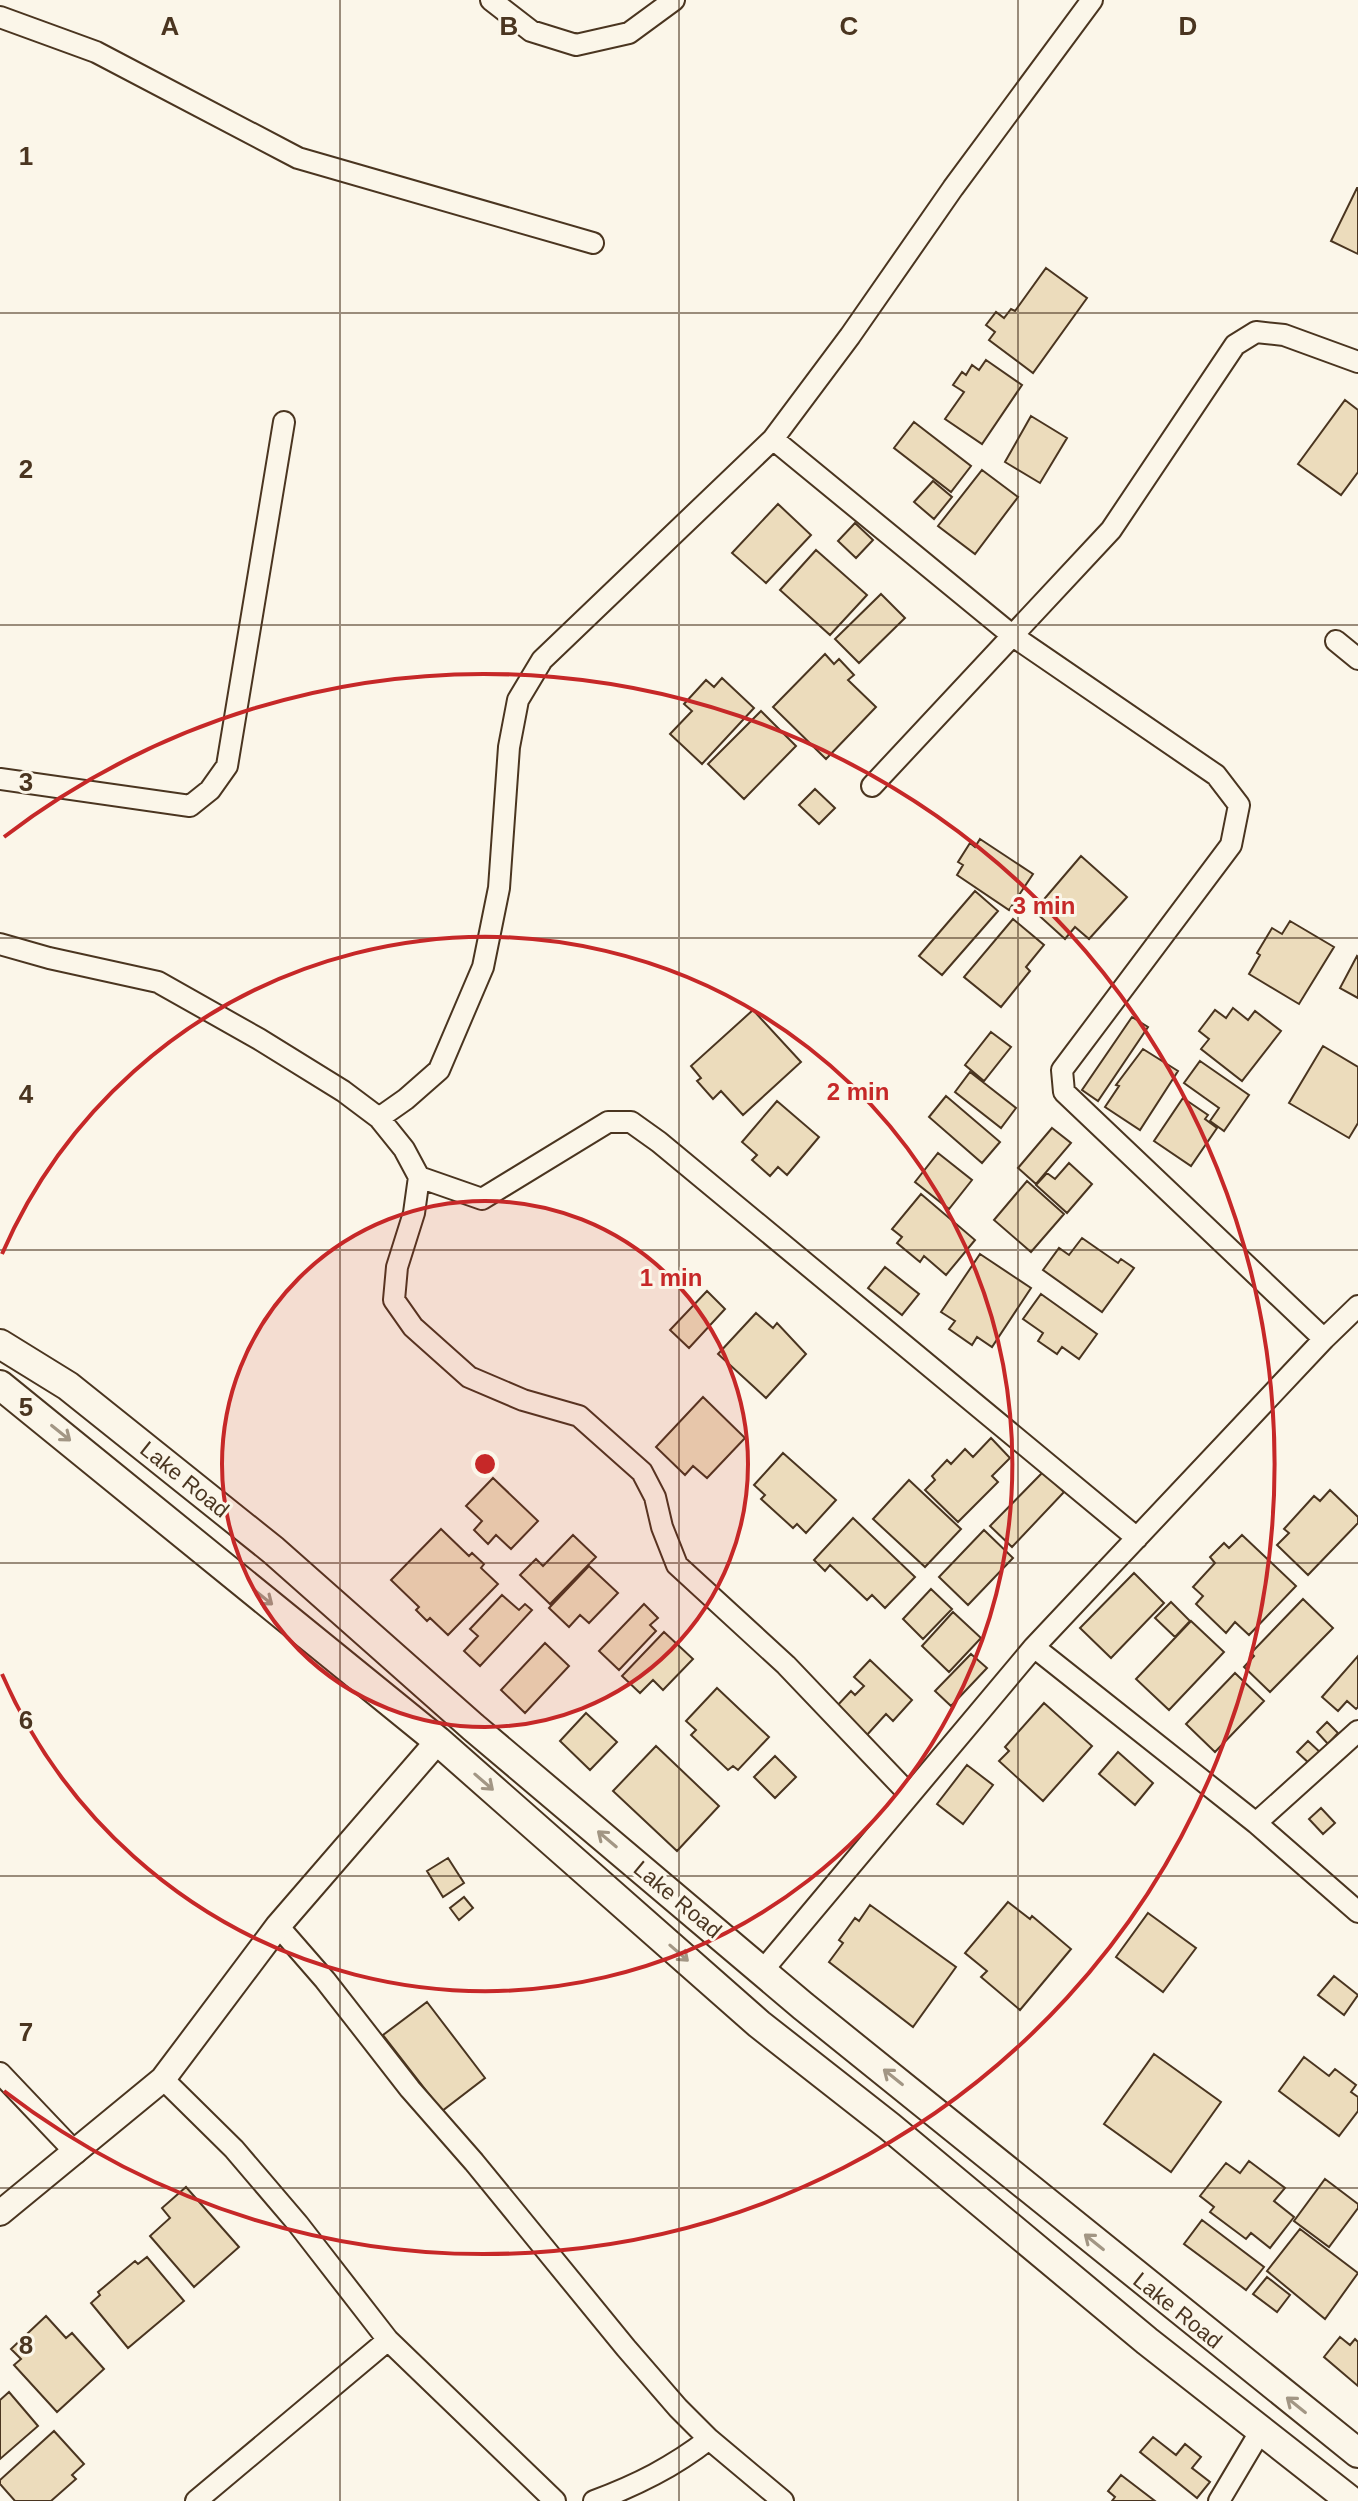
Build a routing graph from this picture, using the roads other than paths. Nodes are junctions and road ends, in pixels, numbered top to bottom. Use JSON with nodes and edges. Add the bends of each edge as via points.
{"nodes":[{"id":1,"x":491,"y":0,"type":"edge"},
{"id":2,"x":674,"y":0,"type":"edge"},
{"id":3,"x":1092,"y":0,"type":"edge"},
{"id":4,"x":0,"y":17,"type":"edge"},
{"id":5,"x":593,"y":243,"type":"dead end"},
{"id":6,"x":1358,"y":362,"type":"edge"},
{"id":7,"x":284,"y":422,"type":"dead end"},
{"id":8,"x":773,"y":439,"type":"junction"},
{"id":9,"x":1013,"y":636,"type":"junction"},
{"id":10,"x":1336,"y":641,"type":"dead end"},
{"id":11,"x":1358,"y":659,"type":"edge"},
{"id":12,"x":0,"y":779,"type":"edge"},
{"id":13,"x":872,"y":786,"type":"dead end"},
{"id":14,"x":0,"y":944,"type":"edge"},
{"id":15,"x":379,"y":1118,"type":"junction"},
{"id":16,"x":419,"y":1177,"type":"junction"},
{"id":17,"x":1358,"y":1306,"type":"edge"},
{"id":18,"x":1324,"y":1339,"type":"junction"},
{"id":19,"x":0,"y":1344,"type":"edge"},
{"id":20,"x":0,"y":1385,"type":"edge"},
{"id":21,"x":1137,"y":1538,"type":"junction"},
{"id":22,"x":1034,"y":1647,"type":"junction"},
{"id":23,"x":1358,"y":1731,"type":"edge"},
{"id":24,"x":438,"y":1741,"type":"junction"},
{"id":25,"x":909,"y":1794,"type":"junction"},
{"id":26,"x":1256,"y":1823,"type":"junction"},
{"id":27,"x":1358,"y":1912,"type":"edge"},
{"id":28,"x":278,"y":1926,"type":"junction"},
{"id":29,"x":763,"y":1970,"type":"junction"},
{"id":30,"x":0,"y":2073,"type":"edge"},
{"id":31,"x":163,"y":2079,"type":"junction"},
{"id":32,"x":76,"y":2153,"type":"junction"},
{"id":33,"x":0,"y":2213,"type":"edge"},
{"id":34,"x":388,"y":2340,"type":"junction"},
{"id":35,"x":1260,"y":2432,"type":"junction"},
{"id":36,"x":709,"y":2439,"type":"junction"},
{"id":37,"x":1358,"y":2453,"type":"edge"},
{"id":38,"x":196,"y":2501,"type":"edge"},
{"id":39,"x":555,"y":2501,"type":"edge"},
{"id":40,"x":594,"y":2501,"type":"edge"},
{"id":41,"x":783,"y":2501,"type":"edge"},
{"id":42,"x":1219,"y":2501,"type":"edge"},
{"id":43,"x":1351,"y":2501,"type":"edge"}],
"edges":[{"from":1,"to":2,"type":"street","via":[[531,31],[576,45],[629,33]]},
{"from":3,"to":8,"type":"street"},
{"from":4,"to":5,"type":"street","via":[[96,52],[298,158]]},
{"from":6,"to":9,"type":"street","via":[[1284,335],[1256,332],[1235,345],[1111,530]]},
{"from":7,"to":12,"type":"street","via":[[227,766],[210,790],[190,806]]},
{"from":8,"to":9,"type":"street"},
{"from":8,"to":15,"type":"street","via":[[542,660],[518,700],[509,747],[499,888],[483,967],[439,1070]]},
{"from":9,"to":13,"type":"street"},
{"from":9,"to":18,"type":"street","via":[[1216,775],[1239,805],[1231,845],[1062,1070],[1064,1092]]},
{"from":10,"to":11,"type":"street"},
{"from":14,"to":15,"type":"street","via":[[158,982],[259,1039]]},
{"from":15,"to":16,"type":"street"},
{"from":16,"to":21,"type":"street","via":[[482,1199],[608,1122],[631,1122]]},
{"from":16,"to":25,"type":"street","via":[[394,1300],[413,1327],[469,1377],[579,1416],[642,1472],[677,1565],[786,1665]]},
{"from":17,"to":18,"type":"street"},
{"from":18,"to":21,"type":"street"},
{"from":29,"to":19,"type":"main road","name":"Lake Road","one_way":true,"via":[[473,1727],[273,1550],[68,1386]]},
{"from":20,"to":24,"type":"main road","name":"Lake Road","one_way":true},
{"from":21,"to":22,"type":"street"},
{"from":22,"to":25,"type":"street"},
{"from":22,"to":26,"type":"street"},
{"from":23,"to":26,"type":"street"},
{"from":24,"to":28,"type":"street"},
{"from":24,"to":35,"type":"main road","name":"Lake Road","one_way":true,"via":[[759,2024]]},
{"from":25,"to":29,"type":"street"},
{"from":26,"to":27,"type":"street"},
{"from":28,"to":31,"type":"street"},
{"from":28,"to":36,"type":"street","via":[[626,2348]]},
{"from":37,"to":29,"type":"main road","name":"Lake Road","one_way":true},
{"from":30,"to":32,"type":"street"},
{"from":31,"to":32,"type":"street"},
{"from":31,"to":34,"type":"street","via":[[234,2149]]},
{"from":32,"to":33,"type":"street"},
{"from":34,"to":38,"type":"street"},
{"from":34,"to":39,"type":"street"},
{"from":35,"to":42,"type":"street"},
{"from":35,"to":43,"type":"main road","name":"Lake Road"},
{"from":36,"to":40,"type":"street","via":[[651,2478]]},
{"from":36,"to":41,"type":"street"}]}
